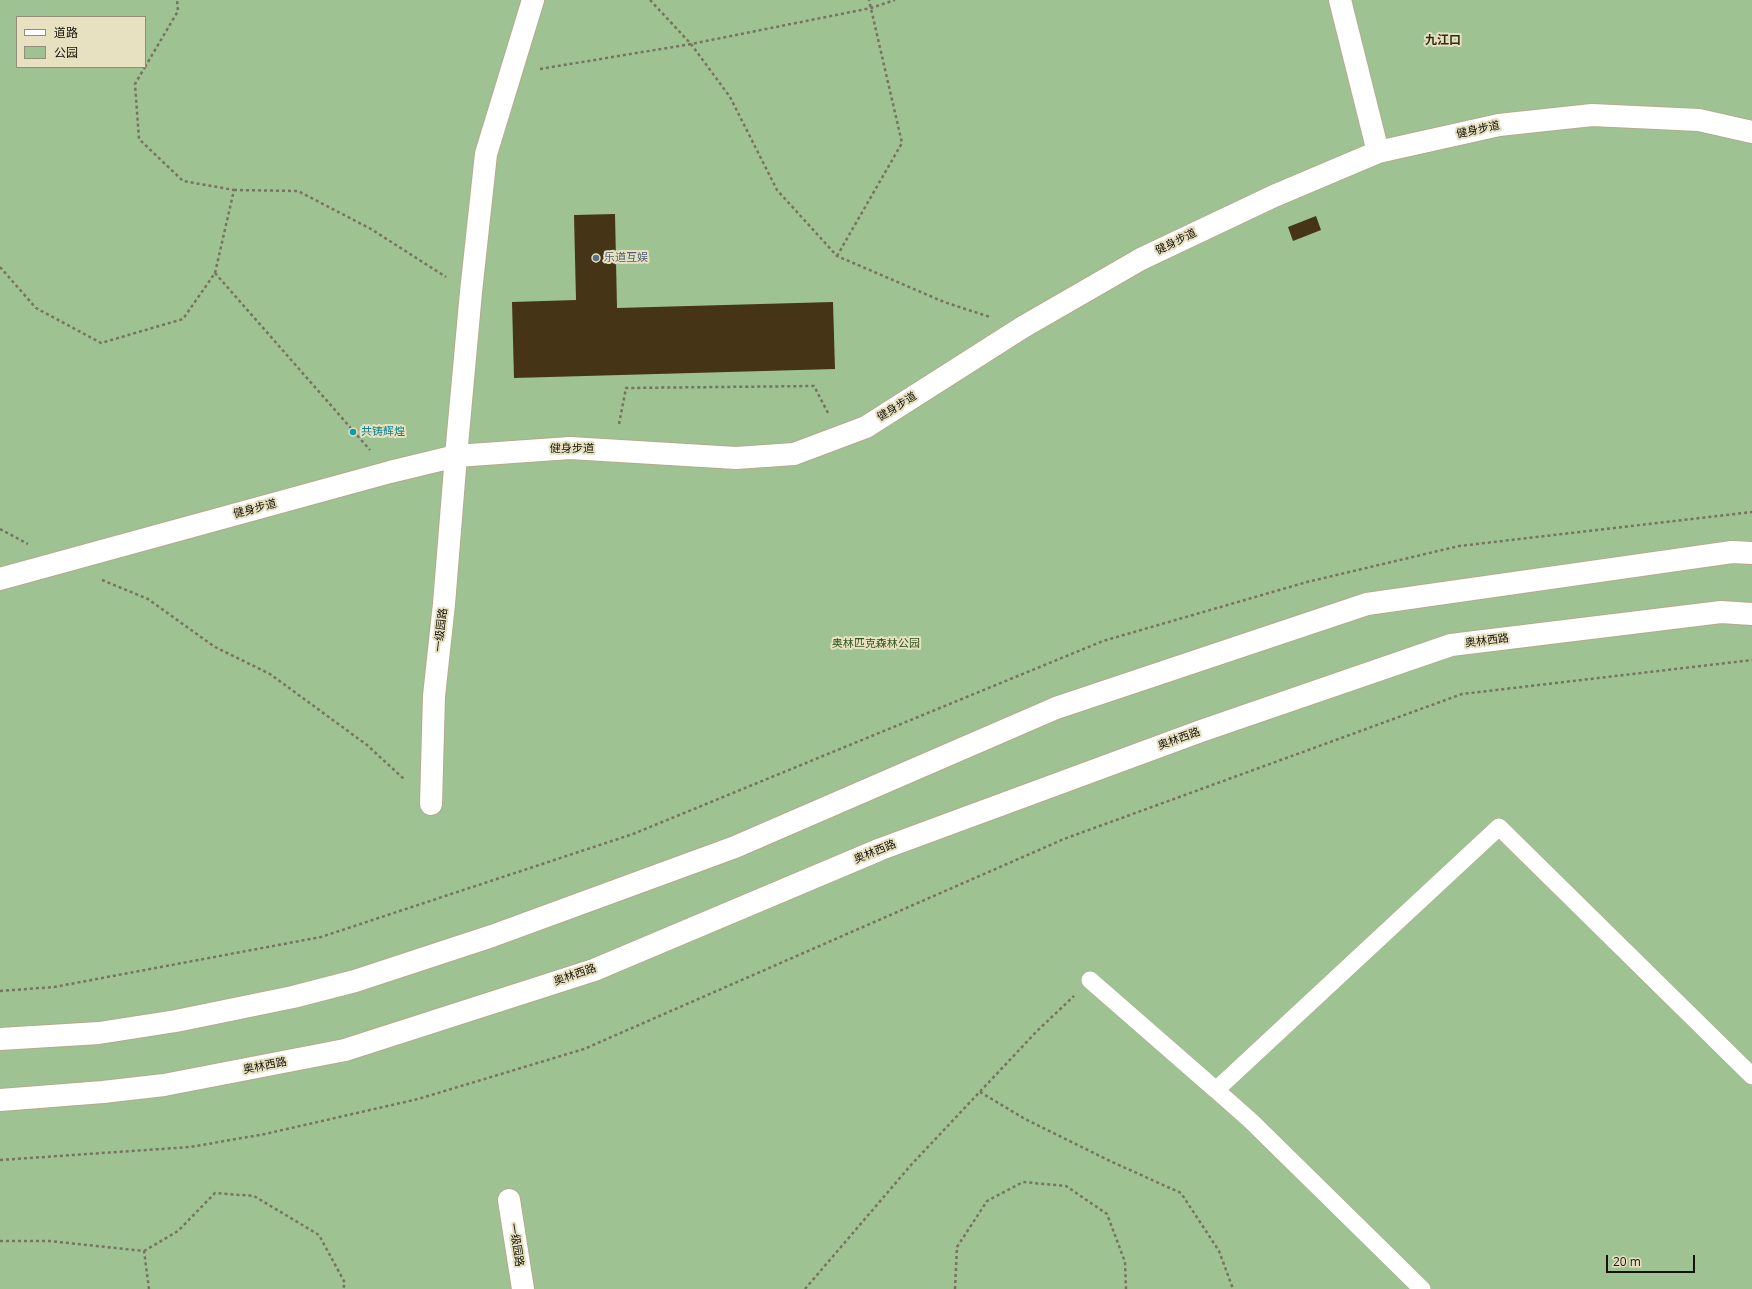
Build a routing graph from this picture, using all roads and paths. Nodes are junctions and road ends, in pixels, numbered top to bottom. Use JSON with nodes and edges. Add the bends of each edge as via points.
{"nodes":[{"id":1,"x":178,"y":0,"type":"edge"},
{"id":2,"x":533,"y":0,"type":"edge"},
{"id":3,"x":650,"y":0,"type":"edge"},
{"id":4,"x":869,"y":0,"type":"edge"},
{"id":5,"x":895,"y":0,"type":"edge"},
{"id":6,"x":1340,"y":0,"type":"edge"},
{"id":7,"x":871,"y":8,"type":"junction"},
{"id":8,"x":691,"y":44,"type":"junction"},
{"id":9,"x":146,"y":65,"type":"edge"},
{"id":10,"x":144,"y":68,"type":"edge"},
{"id":11,"x":510,"y":74,"type":"junction"},
{"id":12,"x":1752,"y":132,"type":"edge"},
{"id":13,"x":1378,"y":152,"type":"junction"},
{"id":14,"x":234,"y":190,"type":"junction"},
{"id":15,"x":837,"y":256,"type":"junction"},
{"id":16,"x":0,"y":268,"type":"edge"},
{"id":17,"x":215,"y":273,"type":"junction"},
{"id":18,"x":471,"y":292,"type":"junction"},
{"id":19,"x":1023,"y":327,"type":"junction"},
{"id":20,"x":841,"y":436,"type":"junction"},
{"id":21,"x":614,"y":450,"type":"junction"},
{"id":22,"x":456,"y":456,"type":"junction"},
{"id":23,"x":390,"y":472,"type":"junction"},
{"id":24,"x":1752,"y":512,"type":"edge"},
{"id":25,"x":1752,"y":553,"type":"edge"},
{"id":26,"x":61,"y":562,"type":"junction"},
{"id":27,"x":0,"y":579,"type":"edge"},
{"id":28,"x":1752,"y":614,"type":"edge"},
{"id":29,"x":1752,"y":660,"type":"edge"},
{"id":30,"x":431,"y":804,"type":"joint"},
{"id":31,"x":1090,"y":980,"type":"joint"},
{"id":32,"x":0,"y":991,"type":"edge"},
{"id":33,"x":0,"y":1039,"type":"edge"},
{"id":34,"x":1752,"y":1076,"type":"edge"},
{"id":35,"x":1216,"y":1090,"type":"junction"},
{"id":36,"x":980,"y":1092,"type":"junction"},
{"id":37,"x":0,"y":1100,"type":"edge"},
{"id":38,"x":0,"y":1160,"type":"edge"},
{"id":39,"x":509,"y":1200,"type":"dead end"},
{"id":40,"x":0,"y":1241,"type":"edge"},
{"id":41,"x":144,"y":1251,"type":"junction"},
{"id":42,"x":149,"y":1289,"type":"edge"},
{"id":43,"x":344,"y":1289,"type":"edge"},
{"id":44,"x":522,"y":1289,"type":"edge"},
{"id":45,"x":805,"y":1289,"type":"edge"},
{"id":46,"x":955,"y":1289,"type":"edge"},
{"id":47,"x":1126,"y":1289,"type":"edge"},
{"id":48,"x":1233,"y":1289,"type":"edge"},
{"id":49,"x":1422,"y":1289,"type":"edge"}],
"edges":[{"from":1,"to":9,"type":"path","via":[[178,11]]},
{"from":2,"to":11,"type":"main road","name":"一级园路"},
{"from":3,"to":8,"type":"path"},
{"from":4,"to":7,"type":"path"},
{"from":5,"to":7,"type":"path"},
{"from":6,"to":13,"type":"main road"},
{"from":7,"to":8,"type":"path"},
{"from":7,"to":15,"type":"path","via":[[902,143]]},
{"from":8,"to":11,"type":"path"},
{"from":8,"to":15,"type":"path","via":[[730,97],[777,190]]},
{"from":10,"to":14,"type":"path","via":[[135,84],[139,139],[183,181]]},
{"from":11,"to":18,"type":"main road","name":"一级园路","via":[[486,154]]},
{"from":12,"to":13,"type":"main road","name":"健身步道","via":[[1699,120],[1592,114],[1499,125]]},
{"from":13,"to":19,"type":"main road","name":"健身步道","via":[[1274,196],[1141,259]]},
{"from":14,"to":17,"type":"path"},
{"from":14,"to":18,"type":"path","via":[[298,191],[371,229]]},
{"from":15,"to":19,"type":"path","via":[[944,302]]},
{"from":16,"to":17,"type":"path","via":[[36,308],[101,343],[183,319]]},
{"from":17,"to":23,"type":"path"},
{"from":18,"to":22,"type":"main road","name":"一级园路"},
{"from":19,"to":20,"type":"main road","name":"健身步道","via":[[866,427]]},
{"from":20,"to":21,"type":"main road","name":"健身步道","via":[[794,454],[736,458]]},
{"from":20,"to":21,"type":"path","via":[[814,386],[626,388]]},
{"from":21,"to":22,"type":"main road","name":"健身步道","via":[[570,448]]},
{"from":22,"to":23,"type":"main road","name":"健身步道"},
{"from":22,"to":30,"type":"main road","name":"一级园路","via":[[434,696]]},
{"from":23,"to":26,"type":"main road","name":"健身步道"},
{"from":24,"to":32,"type":"path","via":[[1459,546],[1307,582],[1103,641],[633,834],[321,937],[54,987]]},
{"from":25,"to":33,"type":"main road","via":[[1732,552],[1367,604],[1056,708],[735,848],[500,934],[355,981],[176,1021],[99,1033]]},
{"from":26,"to":27,"type":"main road","name":"健身步道"},
{"from":26,"to":30,"type":"path","via":[[148,599],[216,647],[270,674],[367,745]]},
{"from":28,"to":37,"type":"main road","name":"奥林西路","via":[[1721,612],[1450,645],[1201,731],[881,849],[594,970],[345,1050],[164,1085]]},
{"from":29,"to":38,"type":"path","via":[[1462,694],[1064,839],[584,1049],[418,1099],[265,1134],[190,1148]]},
{"from":31,"to":35,"type":"lane"},
{"from":31,"to":36,"type":"path","via":[[1037,1031]]},
{"from":34,"to":35,"type":"lane","via":[[1499,827]]},
{"from":35,"to":49,"type":"lane","via":[[1251,1121]]},
{"from":36,"to":45,"type":"path","via":[[911,1165]]},
{"from":36,"to":48,"type":"path","via":[[1026,1119],[1181,1193],[1219,1251]]},
{"from":39,"to":44,"type":"main road","name":"一级园路"},
{"from":40,"to":41,"type":"path","via":[[49,1241]]},
{"from":41,"to":42,"type":"path"},
{"from":41,"to":43,"type":"path","via":[[178,1231],[215,1193],[254,1196],[319,1235],[345,1283]]},
{"from":46,"to":47,"type":"path","via":[[957,1247],[987,1202],[1023,1182],[1066,1186],[1107,1214],[1125,1262]]}]}
